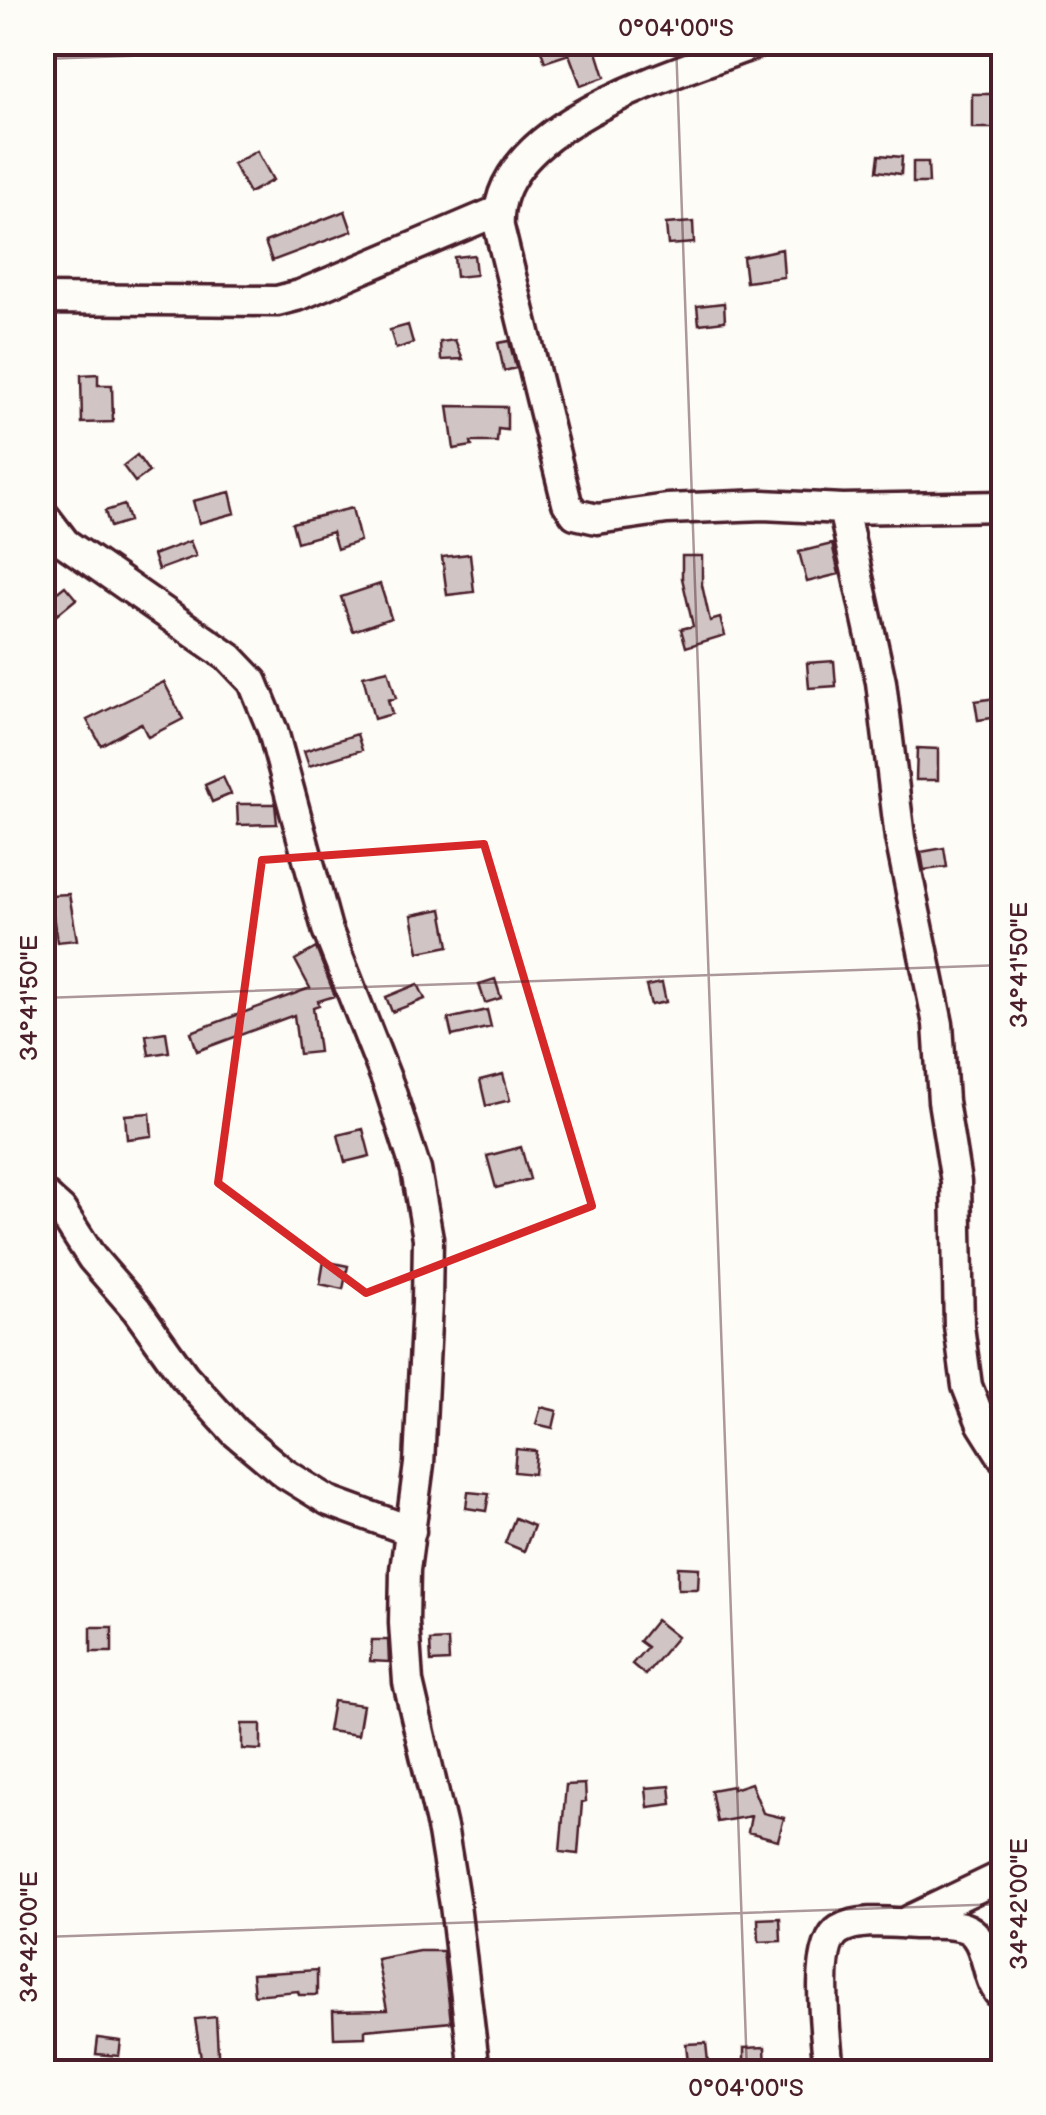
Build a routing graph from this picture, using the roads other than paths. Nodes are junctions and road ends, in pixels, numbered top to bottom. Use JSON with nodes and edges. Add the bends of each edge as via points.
{"nodes":[{"id":1,"x":758,"y":42,"type":"edge"},
{"id":2,"x":498,"y":211,"type":"junction"},
{"id":3,"x":42,"y":298,"type":"edge"},
{"id":4,"x":1004,"y":506,"type":"edge"},
{"id":5,"x":843,"y":509,"type":"junction"},
{"id":6,"x":46,"y":523,"type":"edge"},
{"id":7,"x":42,"y":1194,"type":"edge"},
{"id":8,"x":1004,"y":1458,"type":"edge"},
{"id":9,"x":411,"y":1531,"type":"junction"},
{"id":10,"x":1004,"y":1875,"type":"edge"},
{"id":11,"x":904,"y":1924,"type":"junction"},
{"id":12,"x":1004,"y":1998,"type":"edge"},
{"id":13,"x":475,"y":2072,"type":"edge"},
{"id":14,"x":829,"y":2072,"type":"edge"}],
"edges":[{"from":1,"to":2,"type":"street","via":[[615,99],[548,135],[520,165]]},
{"from":2,"to":3,"type":"street","via":[[277,301]]},
{"from":2,"to":5,"type":"street","via":[[556,463],[575,514],[596,519],[762,505]]},
{"from":4,"to":5,"type":"street"},
{"from":5,"to":8,"type":"street","via":[[881,682],[900,838],[938,1024],[956,1182],[966,1386]]},
{"from":6,"to":9,"type":"street","via":[[230,658],[253,682],[272,731],[328,928],[416,1170],[428,1238]]},
{"from":7,"to":9,"type":"street","via":[[235,1432],[329,1502]]},
{"from":9,"to":13,"type":"street","via":[[404,1606],[408,1682],[443,1832]]},
{"from":10,"to":11,"type":"street"},
{"from":11,"to":12,"type":"street","via":[[965,1928],[975,1935]]},
{"from":11,"to":14,"type":"street","via":[[840,1929],[829,1940],[823,1981]]}]}
